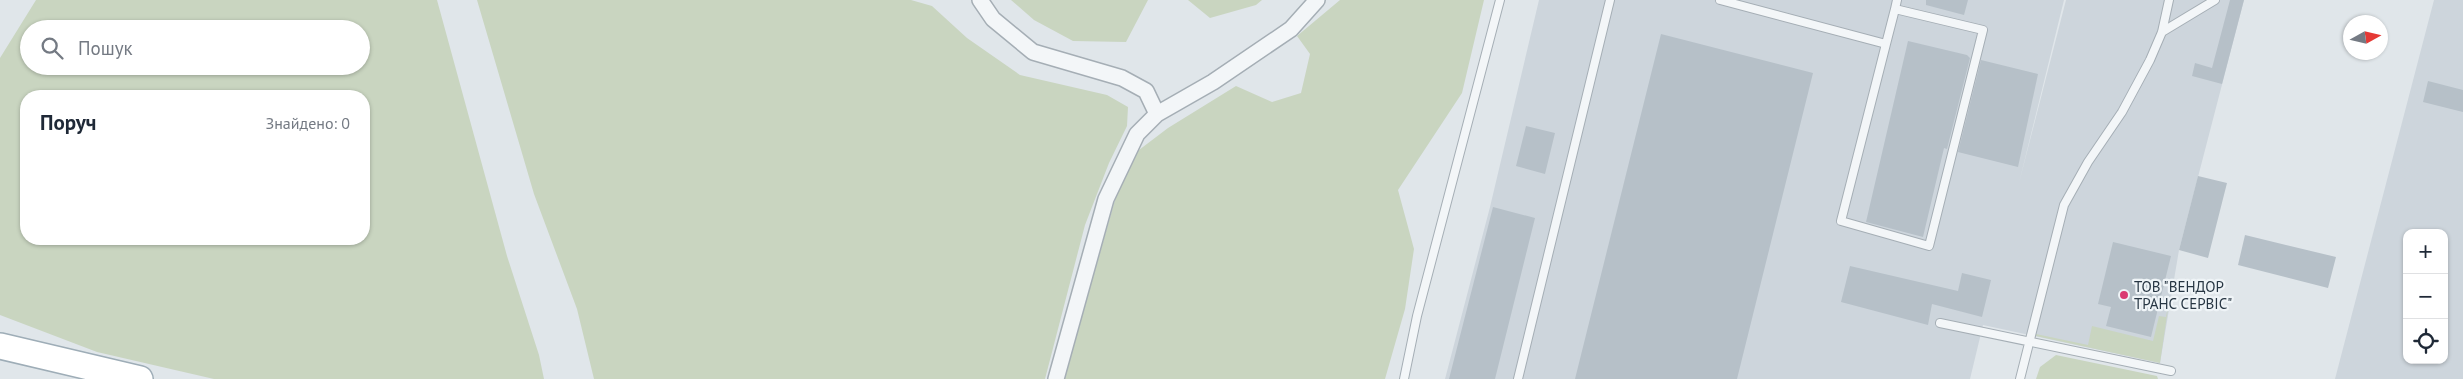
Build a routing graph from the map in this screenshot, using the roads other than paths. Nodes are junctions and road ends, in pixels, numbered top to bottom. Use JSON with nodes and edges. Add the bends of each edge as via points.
{"nodes":[{"id":1,"x":980,"y":0,"type":"edge"},
{"id":2,"x":1318,"y":0,"type":"edge"},
{"id":3,"x":1500,"y":0,"type":"edge"},
{"id":4,"x":1610,"y":0,"type":"edge"},
{"id":5,"x":1720,"y":0,"type":"edge"},
{"id":6,"x":1897,"y":0,"type":"edge"},
{"id":7,"x":2169,"y":0,"type":"edge"},
{"id":8,"x":2215,"y":0,"type":"edge"},
{"id":9,"x":1895,"y":9,"type":"junction"},
{"id":10,"x":2162,"y":32,"type":"junction"},
{"id":11,"x":1886,"y":44,"type":"junction"},
{"id":12,"x":1157,"y":114,"type":"junction"},
{"id":13,"x":1940,"y":324,"type":"dead end"},
{"id":14,"x":2030,"y":342,"type":"junction"},
{"id":15,"x":0,"y":346,"type":"edge"},
{"id":16,"x":2170,"y":371,"type":"dead end"},
{"id":17,"x":140,"y":379,"type":"edge"},
{"id":18,"x":1056,"y":379,"type":"edge"},
{"id":19,"x":1404,"y":379,"type":"edge"},
{"id":20,"x":1518,"y":379,"type":"edge"},
{"id":21,"x":2020,"y":379,"type":"edge"}],
"edges":[{"from":1,"to":12,"type":"street","via":[[993,19],[1033,52],[1122,78],[1146,91]]},
{"from":2,"to":12,"type":"street","via":[[1284,34],[1213,82]]},
{"from":3,"to":19,"type":"lane","via":[[1417,316]]},
{"from":4,"to":20,"type":"lane"},
{"from":5,"to":11,"type":"lane"},
{"from":6,"to":9,"type":"lane"},
{"from":7,"to":10,"type":"lane"},
{"from":8,"to":10,"type":"lane"},
{"from":9,"to":11,"type":"lane"},
{"from":9,"to":11,"type":"lane","via":[[1983,30],[1929,246],[1841,221]]},
{"from":10,"to":14,"type":"lane","via":[[2122,112],[2064,205]]},
{"from":12,"to":18,"type":"street","via":[[1137,134],[1106,199]]},
{"from":13,"to":14,"type":"lane"},
{"from":14,"to":16,"type":"lane"},
{"from":14,"to":21,"type":"lane"},
{"from":15,"to":17,"type":"main road"}]}
